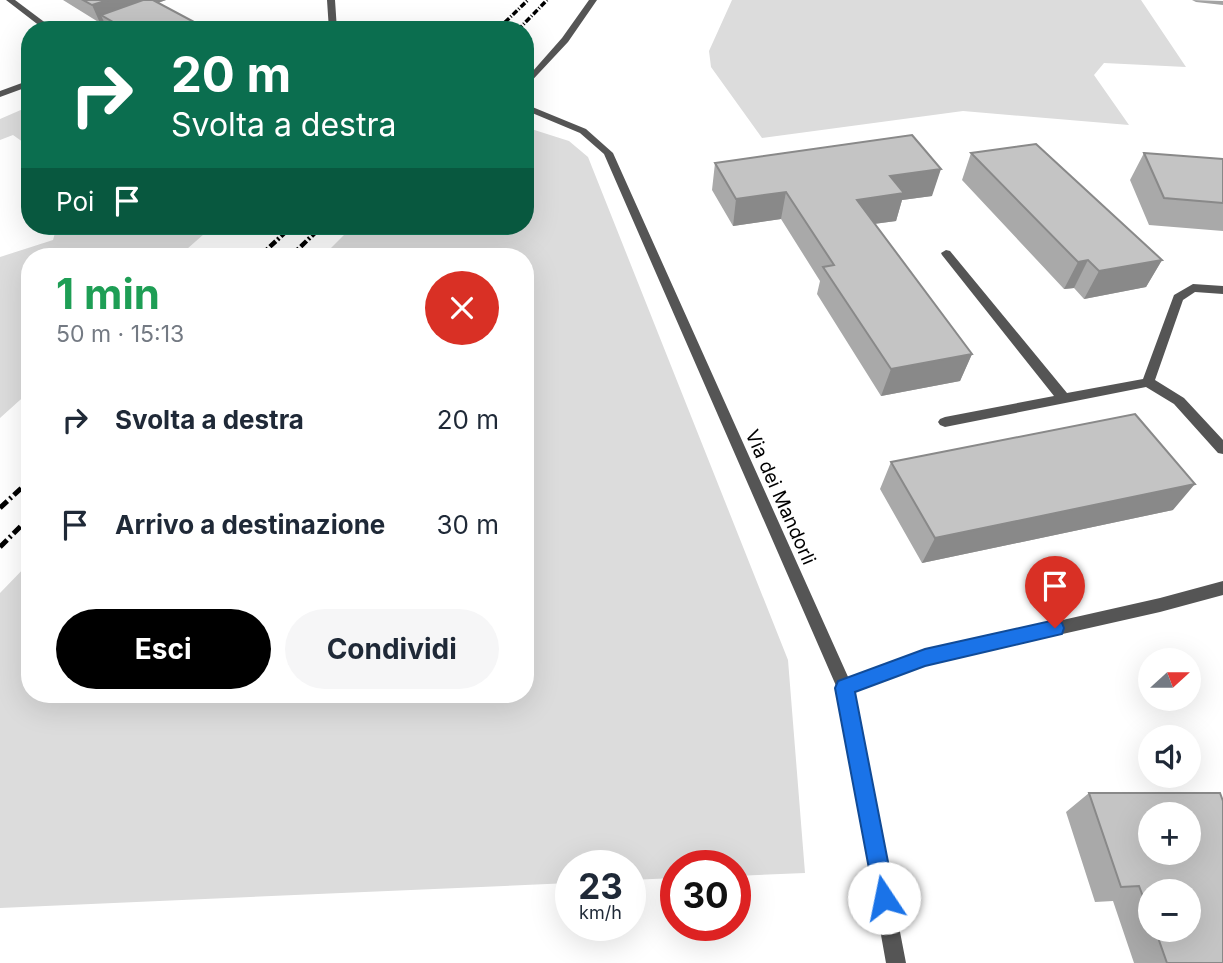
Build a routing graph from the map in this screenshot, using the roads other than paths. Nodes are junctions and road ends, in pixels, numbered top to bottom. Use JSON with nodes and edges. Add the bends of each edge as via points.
{"nodes":[{"id":1,"x":10,"y":0,"type":"edge"},
{"id":2,"x":331,"y":0,"type":"edge"},
{"id":3,"x":593,"y":0,"type":"edge"},
{"id":4,"x":39,"y":21,"type":"edge"},
{"id":5,"x":332,"y":21,"type":"edge"},
{"id":6,"x":534,"y":75,"type":"edge"},
{"id":7,"x":21,"y":86,"type":"edge"},
{"id":8,"x":0,"y":94,"type":"edge"},
{"id":9,"x":534,"y":111,"type":"edge"},
{"id":10,"x":946,"y":253,"type":"dead end"},
{"id":11,"x":1223,"y":290,"type":"edge"},
{"id":12,"x":1148,"y":382,"type":"junction"},
{"id":13,"x":1063,"y":398,"type":"junction"},
{"id":14,"x":945,"y":422,"type":"dead end"},
{"id":15,"x":1223,"y":449,"type":"edge"},
{"id":16,"x":1223,"y":588,"type":"edge"},
{"id":17,"x":845,"y":688,"type":"junction"},
{"id":18,"x":896,"y":963,"type":"edge"}],
"edges":[{"from":1,"to":4,"type":"street"},
{"from":2,"to":5,"type":"street"},
{"from":3,"to":6,"type":"street"},
{"from":7,"to":8,"type":"street"},
{"from":9,"to":17,"type":"street","name":"Via dei Mandorli","via":[[583,131],[608,153]]},
{"from":10,"to":13,"type":"street"},
{"from":11,"to":12,"type":"street","via":[[1193,288],[1178,298]]},
{"from":12,"to":13,"type":"street"},
{"from":12,"to":15,"type":"street","via":[[1179,401]]},
{"from":13,"to":14,"type":"street"},
{"from":16,"to":17,"type":"street","via":[[925,658]]},
{"from":17,"to":18,"type":"street","name":"Via dei Mandorli"}]}
